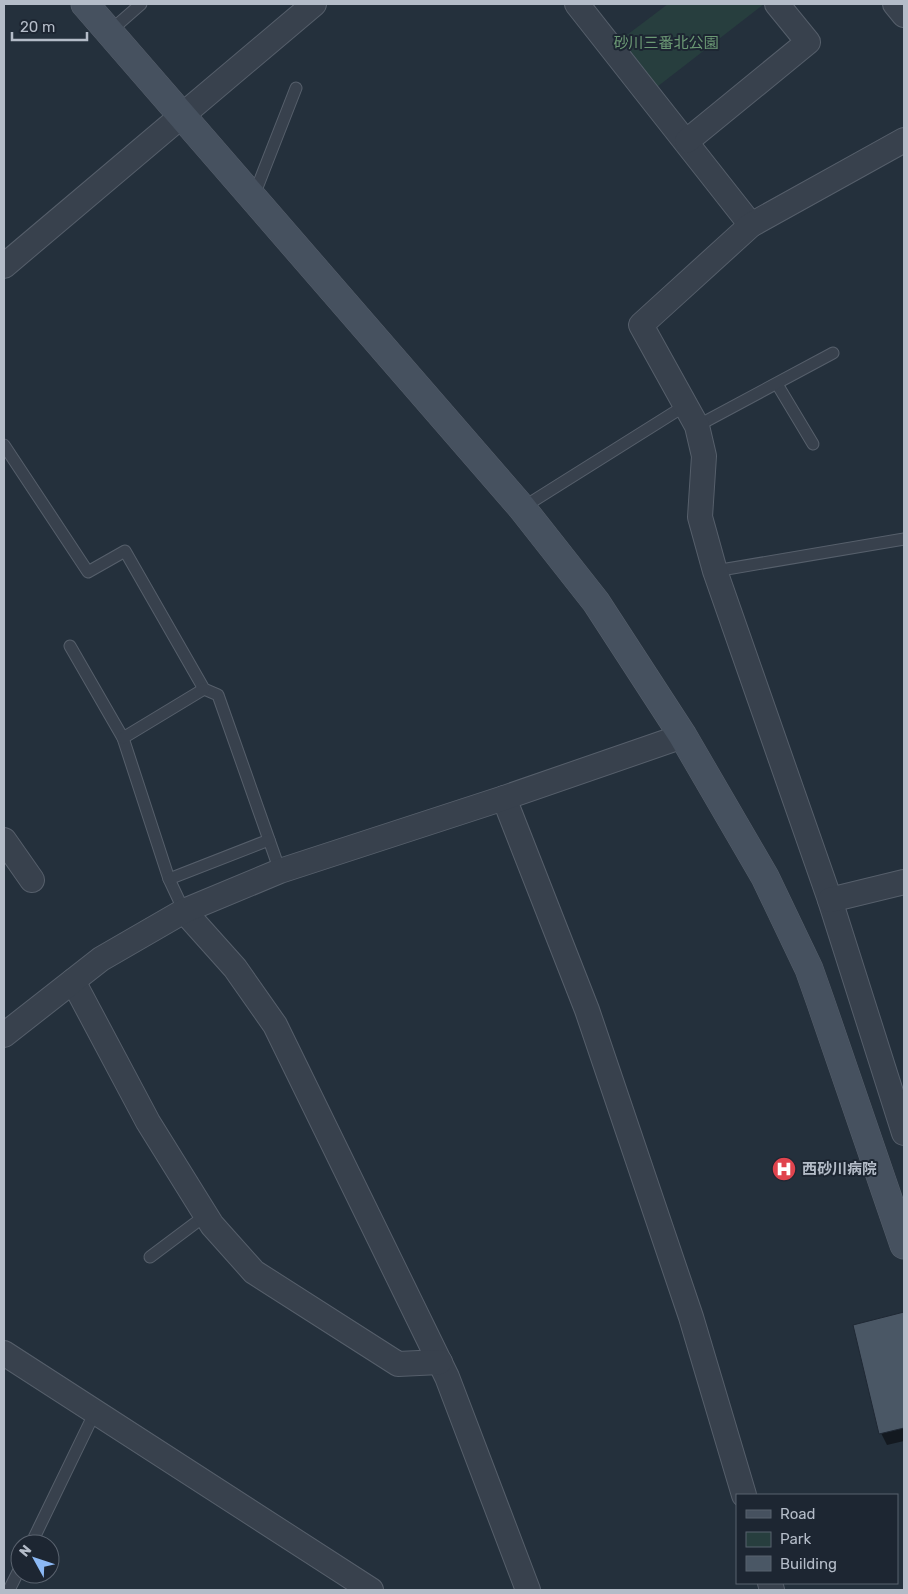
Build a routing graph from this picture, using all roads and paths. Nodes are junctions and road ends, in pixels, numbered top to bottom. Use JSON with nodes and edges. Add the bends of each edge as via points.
{"nodes":[{"id":1,"x":85,"y":4,"type":"edge"},
{"id":2,"x":141,"y":4,"type":"edge"},
{"id":3,"x":314,"y":4,"type":"edge"},
{"id":4,"x":577,"y":4,"type":"edge"},
{"id":5,"x":777,"y":4,"type":"edge"},
{"id":6,"x":895,"y":4,"type":"edge"},
{"id":7,"x":904,"y":15,"type":"edge"},
{"id":8,"x":108,"y":32,"type":"junction"},
{"id":9,"x":296,"y":88,"type":"dead end"},
{"id":10,"x":180,"y":116,"type":"junction"},
{"id":11,"x":904,"y":140,"type":"edge"},
{"id":12,"x":687,"y":141,"type":"junction"},
{"id":13,"x":253,"y":200,"type":"junction"},
{"id":14,"x":752,"y":225,"type":"junction"},
{"id":15,"x":4,"y":266,"type":"edge"},
{"id":16,"x":833,"y":353,"type":"dead end"},
{"id":17,"x":777,"y":384,"type":"junction"},
{"id":18,"x":686,"y":405,"type":"junction"},
{"id":19,"x":697,"y":426,"type":"junction"},
{"id":20,"x":813,"y":444,"type":"dead end"},
{"id":21,"x":4,"y":445,"type":"edge"},
{"id":22,"x":522,"y":508,"type":"junction"},
{"id":23,"x":904,"y":539,"type":"edge"},
{"id":24,"x":715,"y":571,"type":"junction"},
{"id":25,"x":70,"y":646,"type":"dead end"},
{"id":26,"x":204,"y":689,"type":"junction"},
{"id":27,"x":683,"y":736,"type":"junction"},
{"id":28,"x":123,"y":738,"type":"junction"},
{"id":29,"x":504,"y":798,"type":"junction"},
{"id":30,"x":4,"y":840,"type":"edge"},
{"id":31,"x":269,"y":840,"type":"junction"},
{"id":32,"x":280,"y":870,"type":"junction"},
{"id":33,"x":32,"y":880,"type":"dead end"},
{"id":34,"x":169,"y":880,"type":"junction"},
{"id":35,"x":904,"y":882,"type":"edge"},
{"id":36,"x":830,"y":900,"type":"junction"},
{"id":37,"x":184,"y":911,"type":"junction"},
{"id":38,"x":73,"y":981,"type":"junction"},
{"id":39,"x":4,"y":1035,"type":"edge"},
{"id":40,"x":904,"y":1133,"type":"edge"},
{"id":41,"x":206,"y":1215,"type":"junction"},
{"id":42,"x":904,"y":1245,"type":"edge"},
{"id":43,"x":150,"y":1257,"type":"dead end"},
{"id":44,"x":5,"y":1359,"type":"edge"},
{"id":45,"x":440,"y":1362,"type":"junction"},
{"id":46,"x":95,"y":1412,"type":"junction"},
{"id":47,"x":744,"y":1494,"type":"edge"},
{"id":48,"x":36,"y":1534,"type":"edge"},
{"id":49,"x":371,"y":1590,"type":"edge"},
{"id":50,"x":528,"y":1590,"type":"edge"}],
"edges":[{"from":1,"to":8,"type":"street"},
{"from":2,"to":8,"type":"lane"},
{"from":3,"to":10,"type":"street"},
{"from":4,"to":12,"type":"street"},
{"from":5,"to":12,"type":"street","via":[[808,42]]},
{"from":6,"to":7,"type":"street"},
{"from":8,"to":10,"type":"street"},
{"from":9,"to":13,"type":"lane"},
{"from":10,"to":13,"type":"street"},
{"from":10,"to":15,"type":"street"},
{"from":11,"to":14,"type":"street"},
{"from":12,"to":14,"type":"street"},
{"from":13,"to":22,"type":"street"},
{"from":14,"to":18,"type":"street","via":[[641,325]]},
{"from":16,"to":17,"type":"lane"},
{"from":17,"to":19,"type":"lane"},
{"from":17,"to":20,"type":"lane"},
{"from":18,"to":19,"type":"street"},
{"from":18,"to":22,"type":"lane"},
{"from":19,"to":24,"type":"street","via":[[704,456],[700,517]]},
{"from":21,"to":26,"type":"lane","via":[[88,572],[125,551]]},
{"from":22,"to":27,"type":"street","via":[[596,602]]},
{"from":23,"to":24,"type":"lane"},
{"from":24,"to":36,"type":"street"},
{"from":25,"to":28,"type":"lane"},
{"from":26,"to":28,"type":"lane"},
{"from":26,"to":31,"type":"lane","via":[[218,695]]},
{"from":27,"to":29,"type":"street"},
{"from":27,"to":42,"type":"street","via":[[765,877],[809,969]]},
{"from":28,"to":34,"type":"lane"},
{"from":29,"to":32,"type":"street"},
{"from":29,"to":47,"type":"street","via":[[590,1019],[692,1317]]},
{"from":30,"to":33,"type":"street"},
{"from":31,"to":32,"type":"lane"},
{"from":31,"to":34,"type":"lane"},
{"from":32,"to":37,"type":"street"},
{"from":34,"to":37,"type":"lane"},
{"from":35,"to":36,"type":"street"},
{"from":36,"to":40,"type":"street"},
{"from":37,"to":38,"type":"street","via":[[102,959]]},
{"from":37,"to":45,"type":"street","via":[[235,968],[275,1025]]},
{"from":38,"to":39,"type":"street"},
{"from":38,"to":41,"type":"street","via":[[148,1122]]},
{"from":41,"to":43,"type":"lane"},
{"from":41,"to":45,"type":"street","via":[[254,1272],[398,1364]]},
{"from":44,"to":46,"type":"street"},
{"from":45,"to":50,"type":"street"},
{"from":46,"to":48,"type":"lane"},
{"from":46,"to":49,"type":"street"}]}
